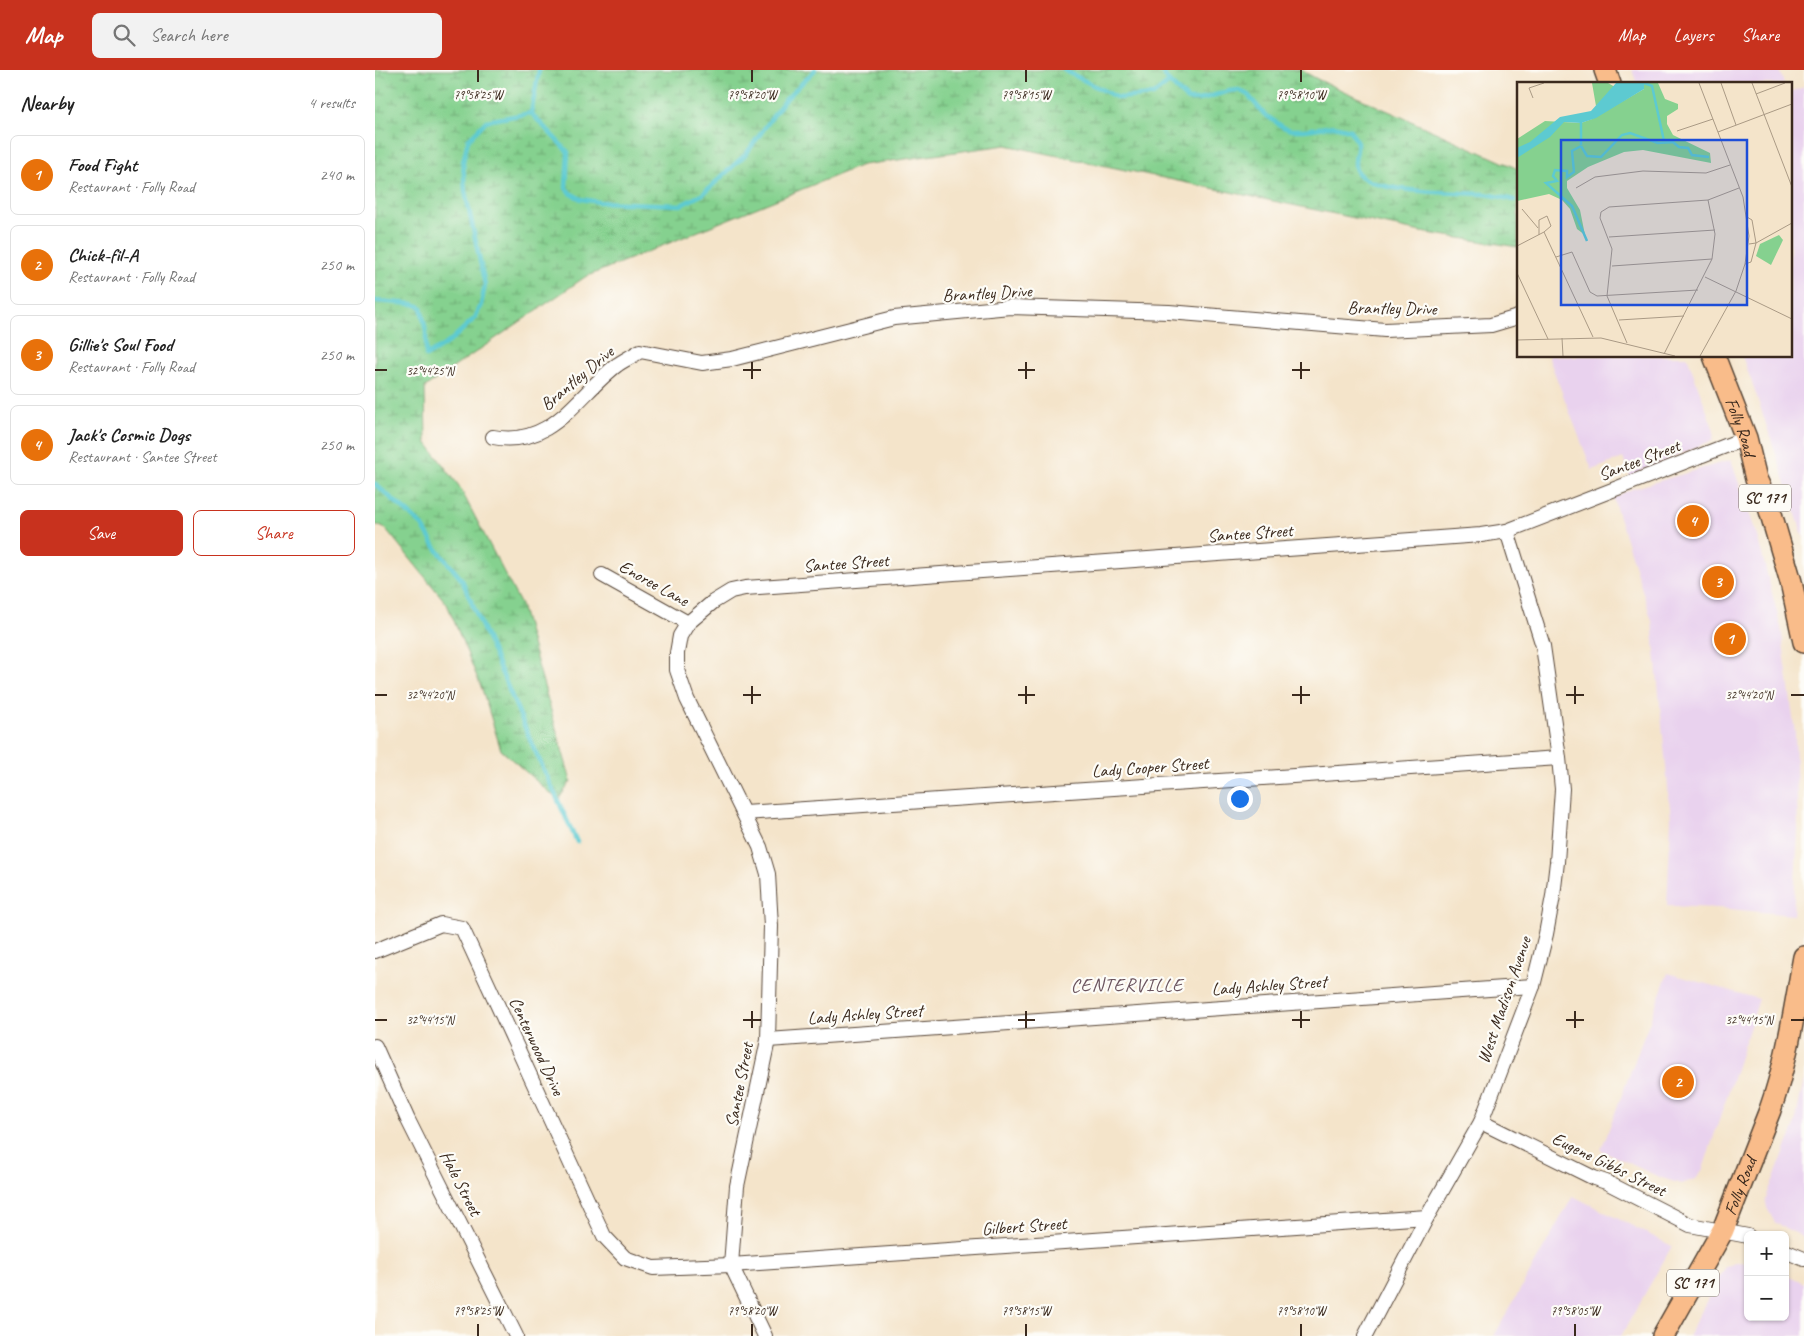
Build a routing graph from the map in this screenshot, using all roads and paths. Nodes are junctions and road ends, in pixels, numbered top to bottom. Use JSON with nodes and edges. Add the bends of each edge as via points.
{"nodes":[{"id":1,"x":1605,"y":70,"type":"edge"},
{"id":2,"x":1609,"y":82,"type":"edge"},
{"id":3,"x":1517,"y":317,"type":"edge"},
{"id":4,"x":1715,"y":358,"type":"edge"},
{"id":5,"x":493,"y":437,"type":"dead end"},
{"id":6,"x":1746,"y":438,"type":"junction"},
{"id":7,"x":1507,"y":531,"type":"junction"},
{"id":8,"x":602,"y":575,"type":"dead end"},
{"id":9,"x":688,"y":623,"type":"junction"},
{"id":10,"x":1804,"y":642,"type":"edge"},
{"id":11,"x":1559,"y":758,"type":"junction"},
{"id":12,"x":745,"y":813,"type":"junction"},
{"id":13,"x":375,"y":951,"type":"edge"},
{"id":14,"x":1804,"y":957,"type":"edge"},
{"id":15,"x":1533,"y":986,"type":"junction"},
{"id":16,"x":1798,"y":1025,"type":"edge"},
{"id":17,"x":768,"y":1040,"type":"junction"},
{"id":18,"x":375,"y":1046,"type":"edge"},
{"id":19,"x":1481,"y":1122,"type":"junction"},
{"id":20,"x":1427,"y":1217,"type":"junction"},
{"id":21,"x":1723,"y":1230,"type":"junction"},
{"id":22,"x":1744,"y":1235,"type":"edge"},
{"id":23,"x":1789,"y":1252,"type":"edge"},
{"id":24,"x":625,"y":1258,"type":"joint"},
{"id":25,"x":1804,"y":1259,"type":"edge"},
{"id":26,"x":731,"y":1265,"type":"junction"},
{"id":27,"x":516,"y":1336,"type":"edge"},
{"id":28,"x":765,"y":1336,"type":"edge"},
{"id":29,"x":1365,"y":1336,"type":"edge"},
{"id":30,"x":1663,"y":1336,"type":"edge"}],
"edges":[{"from":1,"to":2,"type":"main road"},
{"from":3,"to":5,"type":"street","name":"Brantley Drive","via":[[1491,326],[1385,330],[1169,312],[1010,308],[894,318],[732,359],[702,363],[641,351],[617,366],[565,416],[535,435],[504,439]]},
{"from":4,"to":6,"type":"main road","name":"Folly Road","number":"SC 171"},
{"from":6,"to":7,"type":"street","name":"Santee Street"},
{"from":6,"to":10,"type":"main road","name":"Folly Road","number":"SC 171","via":[[1756,479],[1769,507],[1791,582]]},
{"from":7,"to":9,"type":"street","name":"Santee Street","via":[[745,588],[731,591],[713,602]]},
{"from":7,"to":11,"type":"street","name":"West Madison Avenue","via":[[1543,646]]},
{"from":8,"to":9,"type":"street","name":"Enoree Lane"},
{"from":9,"to":12,"type":"street","name":"Santee Street","via":[[680,636],[677,670],[687,699]]},
{"from":11,"to":12,"type":"street","name":"Lady Cooper Street"},
{"from":11,"to":15,"type":"street","name":"West Madison Avenue","via":[[1561,789],[1557,862],[1547,934]]},
{"from":12,"to":17,"type":"street","name":"Santee Street","via":[[768,874],[771,926]]},
{"from":13,"to":24,"type":"street","name":"Centerwood Drive","via":[[441,924],[462,928],[604,1236]]},
{"from":14,"to":16,"type":"main road","name":"Folly Road","number":"SC 171"},
{"from":15,"to":17,"type":"street","name":"Lady Ashley Street"},
{"from":15,"to":19,"type":"street","name":"West Madison Avenue"},
{"from":16,"to":21,"type":"main road","name":"Folly Road","number":"SC 171"},
{"from":17,"to":26,"type":"street","name":"Santee Street","via":[[737,1186]]},
{"from":18,"to":27,"type":"street","name":"Hale Street","via":[[408,1120]]},
{"from":19,"to":20,"type":"street","name":"West Madison Avenue"},
{"from":19,"to":21,"type":"street","name":"Eugene Gibbs Street","via":[[1690,1226]]},
{"from":20,"to":26,"type":"street","name":"Gilbert Street"},
{"from":20,"to":29,"type":"street","name":"West Madison Avenue"},
{"from":21,"to":22,"type":"street","name":"Eugene Gibbs Street"},
{"from":21,"to":30,"type":"main road","name":"Folly Road","number":"SC 171"},
{"from":23,"to":25,"type":"street"},
{"from":24,"to":26,"type":"street","name":"Gilbert Street","via":[[653,1268]]},
{"from":26,"to":28,"type":"street","name":"Santee Street"}]}
